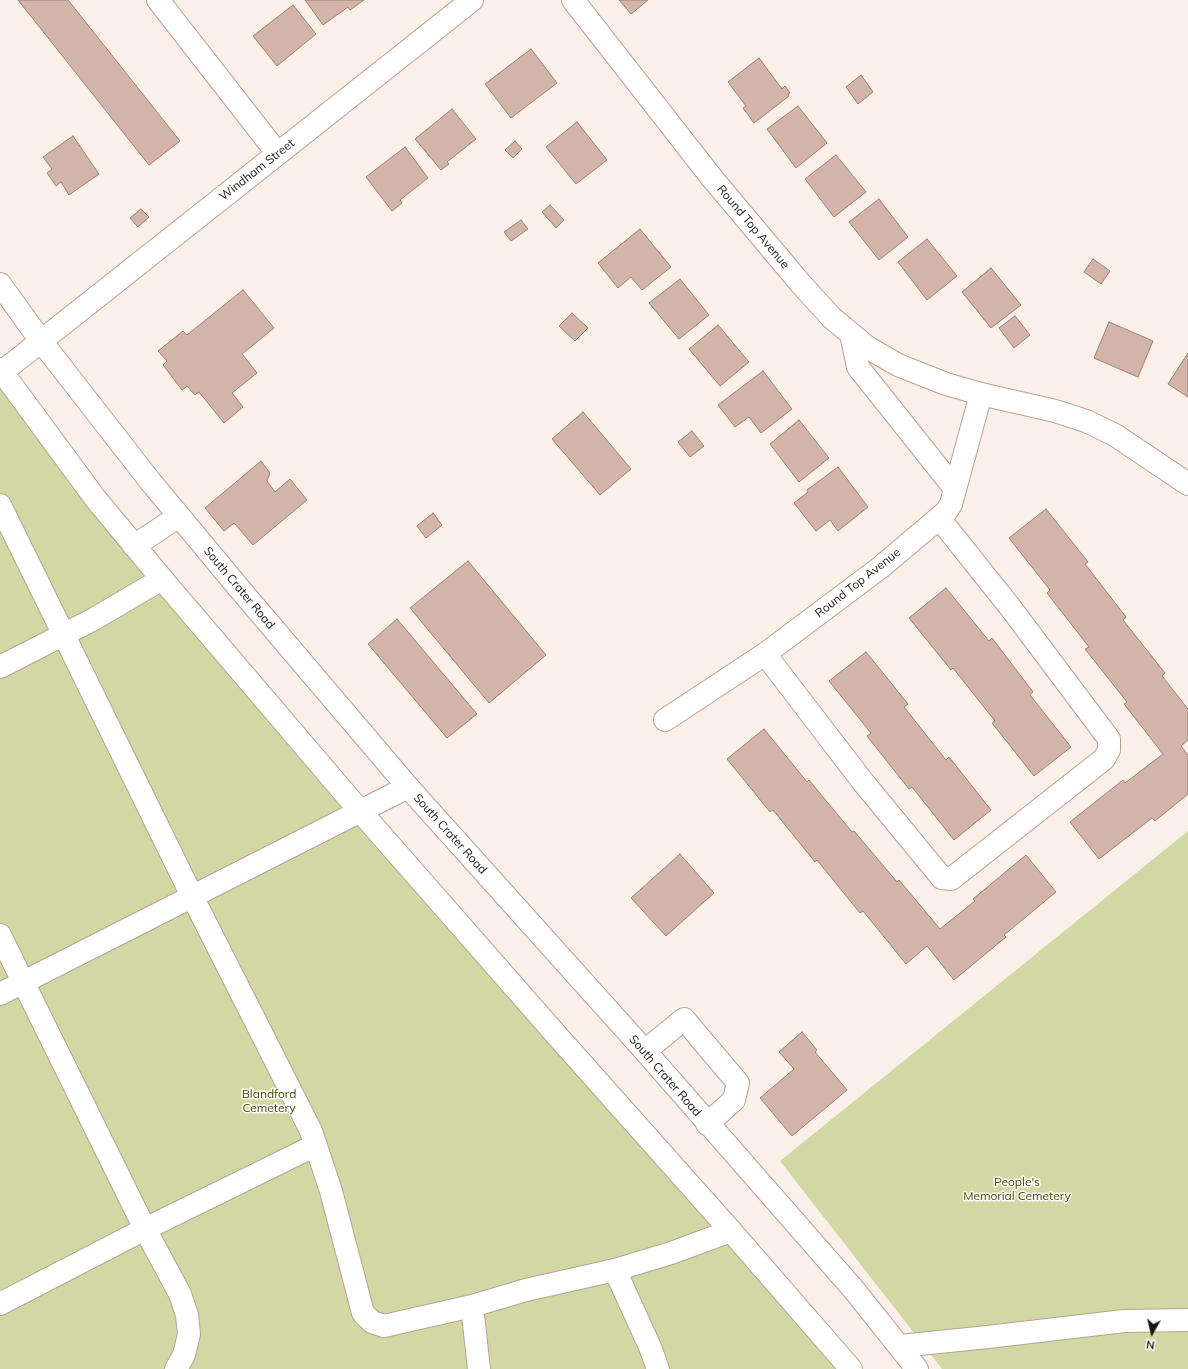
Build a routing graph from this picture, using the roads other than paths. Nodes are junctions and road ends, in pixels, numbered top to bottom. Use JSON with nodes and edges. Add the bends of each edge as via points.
{"nodes":[{"id":1,"x":158,"y":0,"type":"edge"},
{"id":2,"x":472,"y":0,"type":"edge"},
{"id":3,"x":573,"y":0,"type":"edge"},
{"id":4,"x":278,"y":154,"type":"junction"},
{"id":5,"x":0,"y":284,"type":"edge"},
{"id":6,"x":852,"y":334,"type":"junction"},
{"id":7,"x":41,"y":341,"type":"junction"},
{"id":8,"x":1,"y":371,"type":"edge"},
{"id":9,"x":981,"y":394,"type":"junction"},
{"id":10,"x":1188,"y":484,"type":"edge"},
{"id":11,"x":955,"y":489,"type":"junction"},
{"id":12,"x":0,"y":505,"type":"edge"},
{"id":13,"x":179,"y":516,"type":"junction"},
{"id":14,"x":939,"y":518,"type":"junction"},
{"id":15,"x":134,"y":546,"type":"junction"},
{"id":16,"x":162,"y":579,"type":"junction"},
{"id":17,"x":64,"y":634,"type":"junction"},
{"id":18,"x":765,"y":654,"type":"junction"},
{"id":19,"x":0,"y":667,"type":"edge"},
{"id":20,"x":665,"y":720,"type":"dead end"},
{"id":21,"x":408,"y":787,"type":"junction"},
{"id":22,"x":360,"y":811,"type":"junction"},
{"id":23,"x":192,"y":896,"type":"junction"},
{"id":24,"x":0,"y":935,"type":"edge"},
{"id":25,"x":23,"y":982,"type":"junction"},
{"id":26,"x":0,"y":994,"type":"edge"},
{"id":27,"x":645,"y":1051,"type":"junction"},
{"id":28,"x":707,"y":1124,"type":"junction"},
{"id":29,"x":316,"y":1145,"type":"junction"},
{"id":30,"x":145,"y":1229,"type":"junction"},
{"id":31,"x":731,"y":1231,"type":"junction"},
{"id":32,"x":615,"y":1270,"type":"junction"},
{"id":33,"x":0,"y":1304,"type":"edge"},
{"id":34,"x":472,"y":1306,"type":"junction"},
{"id":35,"x":1188,"y":1320,"type":"edge"},
{"id":36,"x":900,"y":1346,"type":"junction"},
{"id":37,"x":176,"y":1369,"type":"edge"},
{"id":38,"x":480,"y":1369,"type":"edge"},
{"id":39,"x":658,"y":1369,"type":"edge"},
{"id":40,"x":851,"y":1369,"type":"edge"},
{"id":41,"x":917,"y":1369,"type":"edge"}],
"edges":[{"from":1,"to":4,"type":"main road"},
{"from":2,"to":4,"type":"main road","name":"Windham Street"},
{"from":3,"to":6,"type":"main road","name":"Round Top Avenue","via":[[712,178],[801,284],[832,318]]},
{"from":4,"to":7,"type":"main road","name":"Windham Street"},
{"from":5,"to":7,"type":"main road","name":"South Crater Road"},
{"from":6,"to":9,"type":"main road","name":"Round Top Avenue","via":[[867,347],[898,365],[946,384]]},
{"from":6,"to":11,"type":"main road","via":[[858,367]]},
{"from":7,"to":8,"type":"main road","name":"Windham Street"},
{"from":7,"to":13,"type":"main road","name":"South Crater Road"},
{"from":8,"to":15,"type":"main road","via":[[95,498]]},
{"from":9,"to":10,"type":"main road","name":"Round Top Avenue","via":[[1086,421],[1115,435]]},
{"from":9,"to":11,"type":"main road","name":"Round Top Avenue"},
{"from":11,"to":14,"type":"main road","name":"Round Top Avenue","via":[[951,504]]},
{"from":12,"to":17,"type":"main road"},
{"from":13,"to":15,"type":"main road"},
{"from":13,"to":21,"type":"main road","name":"South Crater Road"},
{"from":14,"to":18,"type":"main road","name":"Round Top Avenue","via":[[881,567]]},
{"from":14,"to":18,"type":"main road","via":[[1010,607],[1109,739],[1110,750],[1104,759],[957,874],[950,879],[942,878],[863,782]]},
{"from":15,"to":16,"type":"main road"},
{"from":16,"to":17,"type":"main road"},
{"from":16,"to":22,"type":"main road"},
{"from":17,"to":19,"type":"main road"},
{"from":17,"to":23,"type":"main road"},
{"from":18,"to":20,"type":"main road","name":"Round Top Avenue"},
{"from":21,"to":22,"type":"main road"},
{"from":21,"to":27,"type":"main road","name":"South Crater Road"},
{"from":22,"to":23,"type":"main road"},
{"from":22,"to":31,"type":"main road"},
{"from":23,"to":25,"type":"main road"},
{"from":23,"to":29,"type":"main road","via":[[311,1130]]},
{"from":24,"to":25,"type":"main road"},
{"from":25,"to":26,"type":"main road"},
{"from":25,"to":30,"type":"main road"},
{"from":27,"to":28,"type":"main road","name":"South Crater Road"},
{"from":27,"to":28,"type":"main road","via":[[684,1019],[738,1083],[734,1100]]},
{"from":28,"to":36,"type":"main road","name":"South Crater Road","via":[[855,1291]]},
{"from":29,"to":30,"type":"main road"},
{"from":29,"to":34,"type":"main road","via":[[363,1313],[372,1322],[384,1326]]},
{"from":30,"to":33,"type":"main road"},
{"from":30,"to":37,"type":"main road","via":[[180,1294],[187,1315],[189,1334],[184,1355]]},
{"from":31,"to":32,"type":"main road"},
{"from":31,"to":40,"type":"main road"},
{"from":32,"to":34,"type":"main road","via":[[526,1290]]},
{"from":32,"to":39,"type":"main road"},
{"from":34,"to":38,"type":"main road"},
{"from":35,"to":36,"type":"main road","via":[[1124,1321]]},
{"from":36,"to":41,"type":"main road","name":"South Crater Road"}]}
